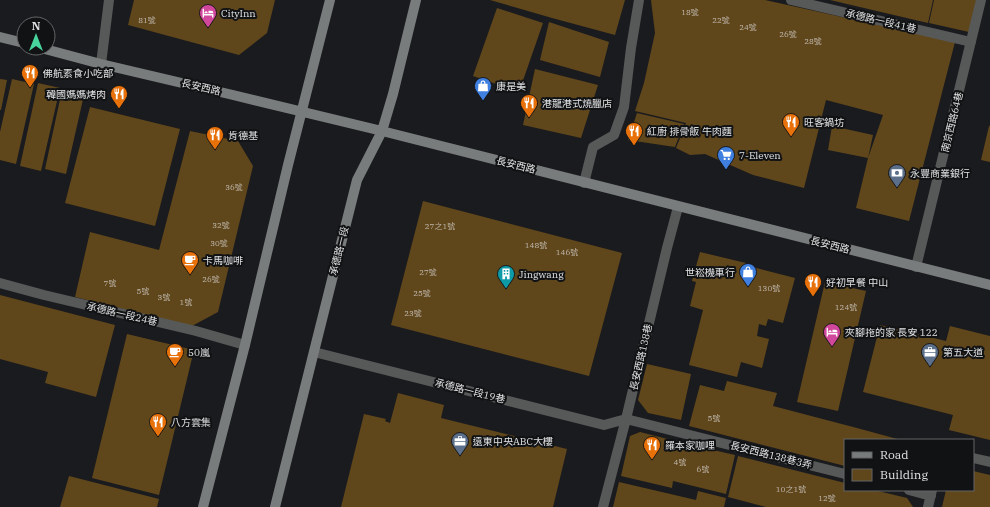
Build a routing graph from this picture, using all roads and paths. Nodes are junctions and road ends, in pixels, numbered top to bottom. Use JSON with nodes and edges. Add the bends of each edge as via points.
{"nodes":[{"id":1,"x":109,"y":0,"type":"edge"},
{"id":2,"x":330,"y":0,"type":"edge"},
{"id":3,"x":416,"y":0,"type":"edge"},
{"id":4,"x":639,"y":0,"type":"edge"},
{"id":5,"x":791,"y":0,"type":"edge"},
{"id":6,"x":981,"y":0,"type":"edge"},
{"id":7,"x":0,"y":37,"type":"edge"},
{"id":8,"x":16,"y":42,"type":"edge"},
{"id":9,"x":971,"y":42,"type":"junction"},
{"id":10,"x":56,"y":52,"type":"edge"},
{"id":11,"x":101,"y":64,"type":"junction"},
{"id":12,"x":302,"y":112,"type":"junction"},
{"id":13,"x":382,"y":131,"type":"junction"},
{"id":14,"x":584,"y":183,"type":"junction"},
{"id":15,"x":678,"y":206,"type":"junction"},
{"id":16,"x":916,"y":267,"type":"junction"},
{"id":17,"x":0,"y":283,"type":"edge"},
{"id":18,"x":990,"y":286,"type":"edge"},
{"id":19,"x":245,"y":345,"type":"junction"},
{"id":20,"x":314,"y":352,"type":"junction"},
{"id":21,"x":626,"y":419,"type":"junction"},
{"id":22,"x":974,"y":458,"type":"edge"},
{"id":23,"x":990,"y":462,"type":"edge"},
{"id":24,"x":844,"y":474,"type":"edge"},
{"id":25,"x":916,"y":491,"type":"edge"},
{"id":26,"x":931,"y":493,"type":"edge"},
{"id":27,"x":203,"y":507,"type":"edge"},
{"id":28,"x":275,"y":507,"type":"edge"},
{"id":29,"x":602,"y":507,"type":"edge"},
{"id":30,"x":928,"y":507,"type":"edge"}],
"edges":[{"from":1,"to":11,"type":"street"},
{"from":2,"to":12,"type":"main road"},
{"from":3,"to":13,"type":"main road","name":"承德路一段"},
{"from":4,"to":14,"type":"street","via":[[624,107],[614,134],[593,147]]},
{"from":5,"to":9,"type":"street","name":"承德路一段41巷"},
{"from":6,"to":9,"type":"street","name":"南京西路64巷"},
{"from":7,"to":8,"type":"main road"},
{"from":9,"to":16,"type":"street","name":"南京西路64巷"},
{"from":10,"to":11,"type":"main road","name":"長安西路"},
{"from":11,"to":12,"type":"main road","name":"長安西路"},
{"from":12,"to":13,"type":"main road","name":"長安西路"},
{"from":12,"to":19,"type":"main road"},
{"from":13,"to":14,"type":"main road","name":"長安西路"},
{"from":13,"to":20,"type":"main road","name":"承德路一段","via":[[357,180]]},
{"from":14,"to":15,"type":"main road","name":"長安西路"},
{"from":15,"to":16,"type":"main road","name":"長安西路"},
{"from":15,"to":21,"type":"street","name":"長安西路138巷"},
{"from":16,"to":18,"type":"main road","name":"長安西路"},
{"from":17,"to":19,"type":"street","name":"承德路一段24巷"},
{"from":19,"to":27,"type":"main road"},
{"from":20,"to":21,"type":"street","name":"承德路一段19巷","via":[[604,425]]},
{"from":20,"to":28,"type":"main road","name":"承德路一段"},
{"from":21,"to":24,"type":"street","name":"長安西路138巷3弄"},
{"from":21,"to":29,"type":"street","name":"長安西路138巷"},
{"from":22,"to":23,"type":"street"},
{"from":25,"to":26,"type":"street"},
{"from":26,"to":30,"type":"street"}]}
